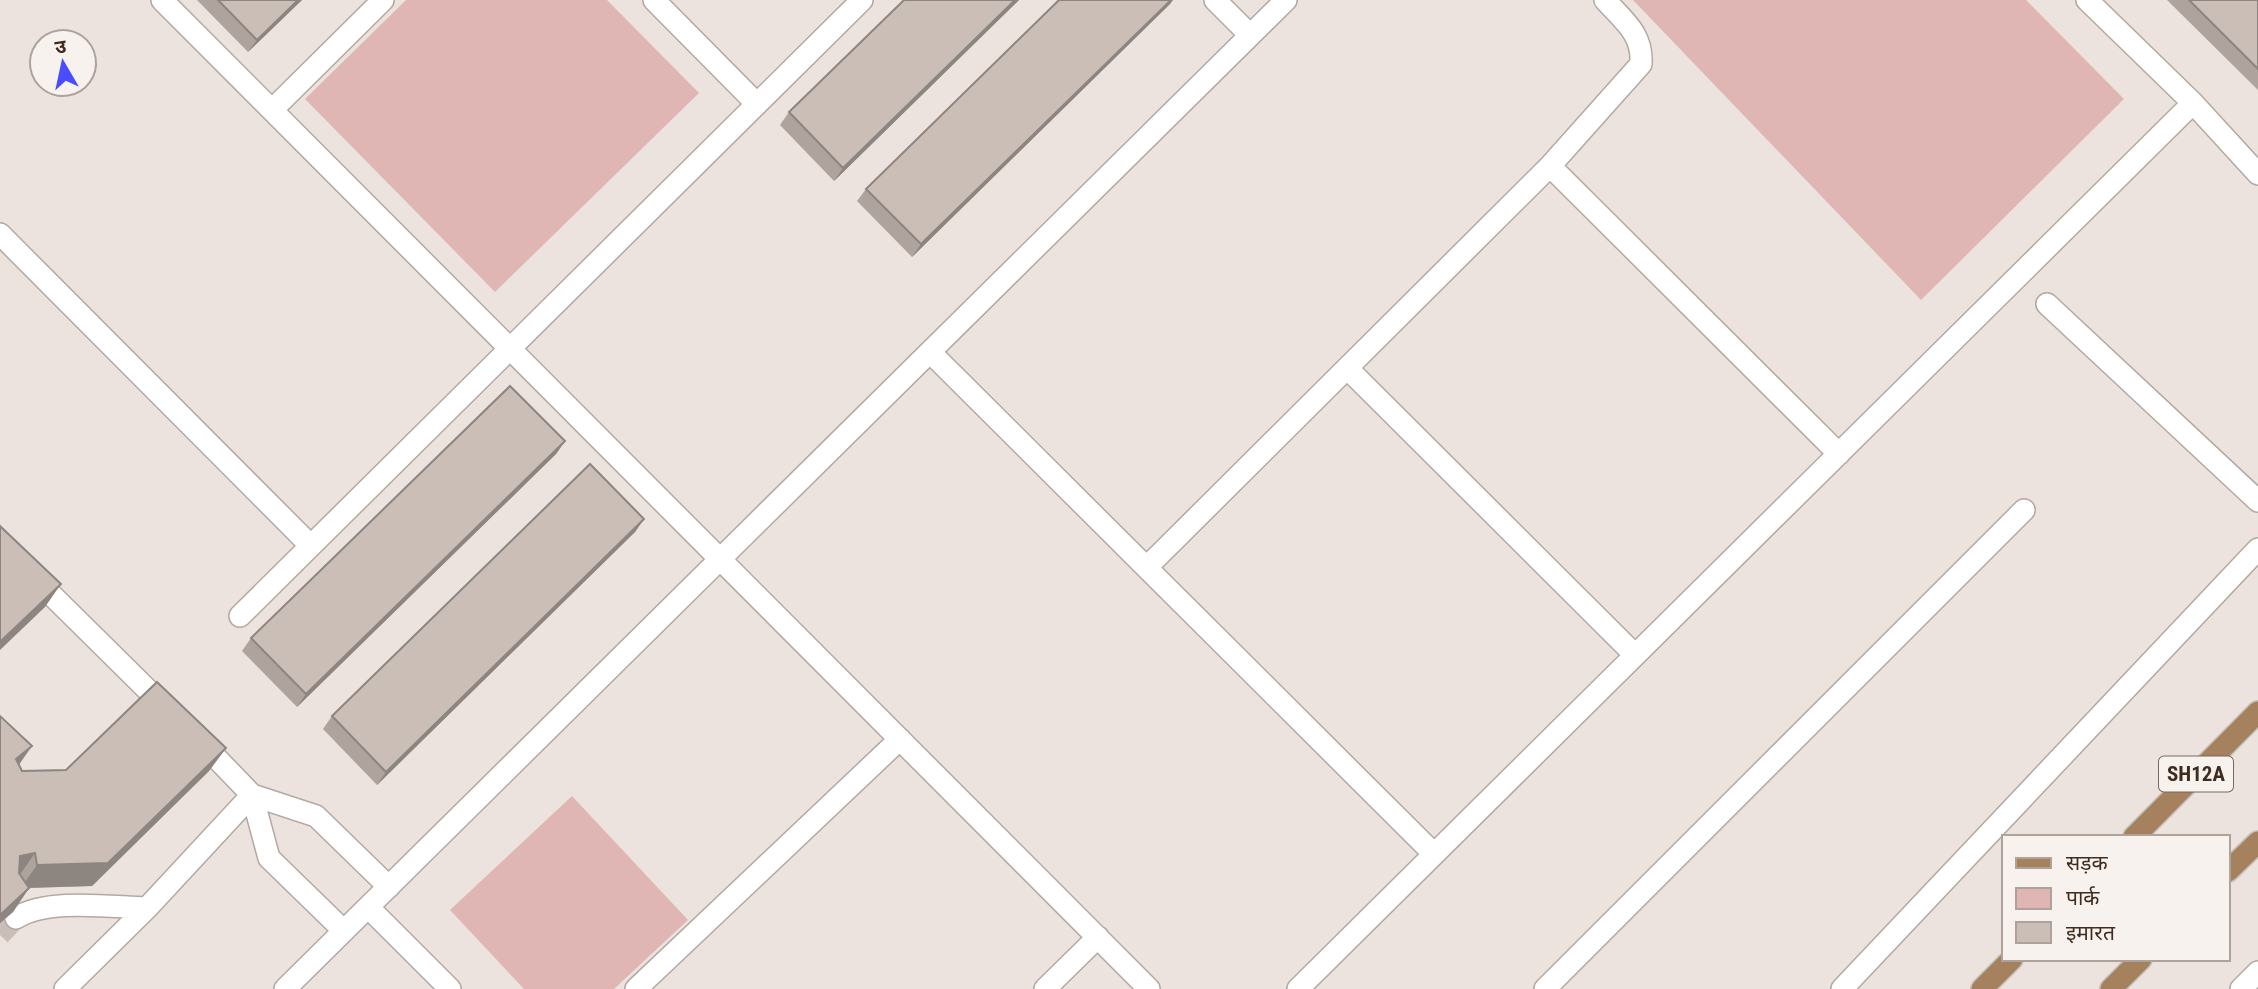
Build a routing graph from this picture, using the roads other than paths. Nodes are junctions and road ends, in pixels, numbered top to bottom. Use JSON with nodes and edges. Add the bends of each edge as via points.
{"nodes":[{"id":1,"x":162,"y":0,"type":"edge"},
{"id":2,"x":383,"y":0,"type":"edge"},
{"id":3,"x":654,"y":0,"type":"edge"},
{"id":4,"x":862,"y":0,"type":"edge"},
{"id":5,"x":1215,"y":0,"type":"edge"},
{"id":6,"x":1286,"y":0,"type":"edge"},
{"id":7,"x":1605,"y":0,"type":"edge"},
{"id":8,"x":2087,"y":0,"type":"edge"},
{"id":9,"x":1250,"y":35,"type":"junction"},
{"id":10,"x":2193,"y":103,"type":"junction"},
{"id":11,"x":757,"y":104,"type":"junction"},
{"id":12,"x":272,"y":110,"type":"junction"},
{"id":13,"x":1550,"y":166,"type":"junction"},
{"id":14,"x":2258,"y":174,"type":"edge"},
{"id":15,"x":0,"y":234,"type":"edge"},
{"id":16,"x":2047,"y":304,"type":"dead end"},
{"id":17,"x":510,"y":348,"type":"junction"},
{"id":18,"x":930,"y":352,"type":"junction"},
{"id":19,"x":1347,"y":368,"type":"junction"},
{"id":20,"x":1839,"y":454,"type":"junction"},
{"id":21,"x":2258,"y":501,"type":"edge"},
{"id":22,"x":2024,"y":510,"type":"dead end"},
{"id":23,"x":0,"y":544,"type":"edge"},
{"id":24,"x":310,"y":545,"type":"junction"},
{"id":25,"x":2258,"y":549,"type":"edge"},
{"id":26,"x":720,"y":559,"type":"junction"},
{"id":27,"x":1147,"y":567,"type":"junction"},
{"id":28,"x":240,"y":616,"type":"dead end"},
{"id":29,"x":1635,"y":655,"type":"junction"},
{"id":30,"x":2258,"y":712,"type":"edge"},
{"id":31,"x":900,"y":739,"type":"junction"},
{"id":32,"x":252,"y":795,"type":"junction"},
{"id":33,"x":2136,"y":835,"type":"edge"},
{"id":34,"x":2258,"y":842,"type":"edge"},
{"id":35,"x":1434,"y":854,"type":"junction"},
{"id":36,"x":2230,"y":870,"type":"edge"},
{"id":37,"x":389,"y":887,"type":"junction"},
{"id":38,"x":368,"y":907,"type":"junction"},
{"id":39,"x":147,"y":908,"type":"junction"},
{"id":40,"x":16,"y":918,"type":"tunnel mouth"},
{"id":41,"x":344,"y":931,"type":"junction"},
{"id":42,"x":1098,"y":937,"type":"junction"},
{"id":43,"x":2010,"y":961,"type":"edge"},
{"id":44,"x":2139,"y":961,"type":"edge"},
{"id":45,"x":2258,"y":972,"type":"edge"},
{"id":46,"x":438,"y":985,"type":"edge"},
{"id":47,"x":65,"y":989,"type":"edge"},
{"id":48,"x":285,"y":989,"type":"edge"},
{"id":49,"x":636,"y":989,"type":"edge"},
{"id":50,"x":1045,"y":989,"type":"edge"},
{"id":51,"x":1149,"y":989,"type":"edge"},
{"id":52,"x":1297,"y":989,"type":"edge"},
{"id":53,"x":1545,"y":989,"type":"edge"},
{"id":54,"x":1842,"y":989,"type":"edge"},
{"id":55,"x":1982,"y":989,"type":"edge"},
{"id":56,"x":2111,"y":989,"type":"edge"},
{"id":57,"x":2241,"y":989,"type":"edge"}],
"edges":[{"from":1,"to":12,"type":"street"},
{"from":2,"to":12,"type":"street"},
{"from":3,"to":11,"type":"street"},
{"from":4,"to":11,"type":"street"},
{"from":5,"to":9,"type":"street"},
{"from":6,"to":9,"type":"street"},
{"from":7,"to":13,"type":"street","via":[[1639,40],[1641,64]]},
{"from":8,"to":10,"type":"street"},
{"from":9,"to":18,"type":"street"},
{"from":10,"to":14,"type":"street"},
{"from":10,"to":20,"type":"street"},
{"from":11,"to":17,"type":"street"},
{"from":12,"to":17,"type":"street"},
{"from":13,"to":19,"type":"street"},
{"from":13,"to":20,"type":"street"},
{"from":15,"to":24,"type":"street"},
{"from":16,"to":21,"type":"street"},
{"from":17,"to":24,"type":"street"},
{"from":17,"to":26,"type":"street"},
{"from":18,"to":26,"type":"street"},
{"from":18,"to":27,"type":"street"},
{"from":19,"to":27,"type":"street"},
{"from":19,"to":29,"type":"street"},
{"from":20,"to":29,"type":"street"},
{"from":22,"to":53,"type":"street"},
{"from":23,"to":32,"type":"street"},
{"from":24,"to":28,"type":"street"},
{"from":25,"to":54,"type":"street"},
{"from":26,"to":31,"type":"street"},
{"from":26,"to":37,"type":"street"},
{"from":27,"to":35,"type":"street"},
{"from":29,"to":35,"type":"street"},
{"from":30,"to":33,"type":"main road","number":"SH12A"},
{"from":31,"to":42,"type":"street"},
{"from":31,"to":49,"type":"street"},
{"from":32,"to":37,"type":"street","via":[[316,816]]},
{"from":32,"to":39,"type":"street"},
{"from":32,"to":41,"type":"street","via":[[269,858]]},
{"from":34,"to":36,"type":"main road"},
{"from":35,"to":52,"type":"street"},
{"from":37,"to":38,"type":"street"},
{"from":38,"to":41,"type":"street"},
{"from":38,"to":46,"type":"street"},
{"from":39,"to":40,"type":"street","via":[[58,907]]},
{"from":39,"to":47,"type":"street"},
{"from":41,"to":48,"type":"street"},
{"from":42,"to":50,"type":"street"},
{"from":42,"to":51,"type":"street"},
{"from":43,"to":55,"type":"main road"},
{"from":44,"to":56,"type":"main road"},
{"from":45,"to":57,"type":"street"}]}
